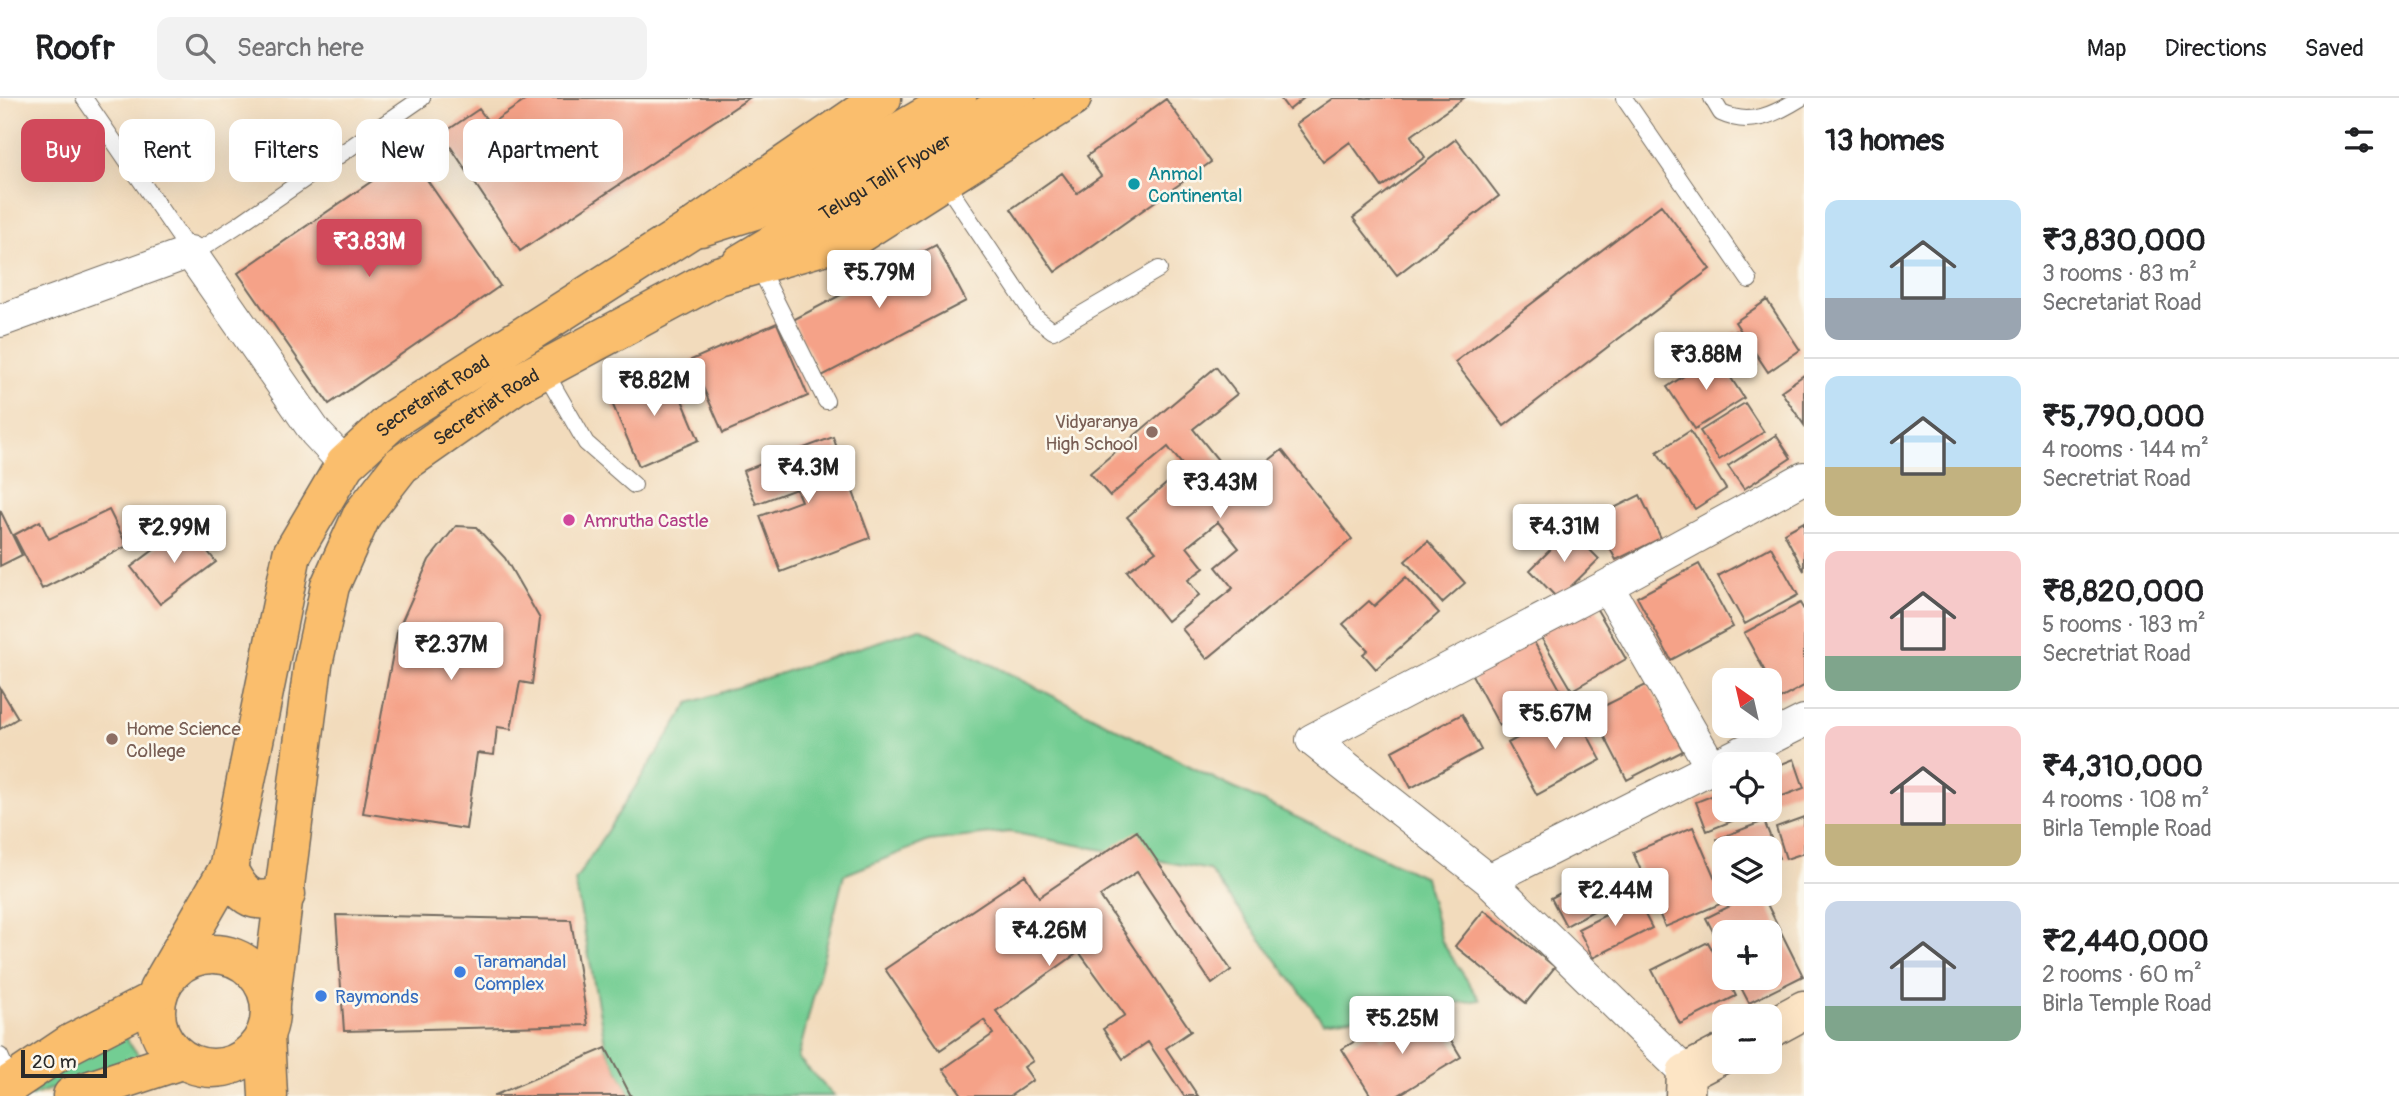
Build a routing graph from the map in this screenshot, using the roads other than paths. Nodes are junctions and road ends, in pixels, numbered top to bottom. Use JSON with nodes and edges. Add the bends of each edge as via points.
{"nodes":[{"id":1,"x":85,"y":98,"type":"edge"},
{"id":2,"x":422,"y":98,"type":"edge"},
{"id":3,"x":882,"y":98,"type":"edge"},
{"id":4,"x":957,"y":98,"type":"edge"},
{"id":5,"x":1016,"y":98,"type":"edge"},
{"id":6,"x":1073,"y":98,"type":"edge"},
{"id":7,"x":1624,"y":98,"type":"edge"},
{"id":8,"x":1712,"y":98,"type":"edge"},
{"id":9,"x":1801,"y":98,"type":"edge"},
{"id":10,"x":944,"y":181,"type":"junction"},
{"id":11,"x":690,"y":230,"type":"junction"},
{"id":12,"x":190,"y":252,"type":"junction"},
{"id":13,"x":758,"y":265,"type":"junction"},
{"id":14,"x":1159,"y":269,"type":"dead end"},
{"id":15,"x":718,"y":276,"type":"junction"},
{"id":16,"x":1749,"y":280,"type":"dead end"},
{"id":17,"x":0,"y":321,"type":"edge"},
{"id":18,"x":544,"y":370,"type":"junction"},
{"id":19,"x":826,"y":401,"type":"dead end"},
{"id":20,"x":345,"y":464,"type":"junction"},
{"id":21,"x":1804,"y":478,"type":"edge"},
{"id":22,"x":634,"y":485,"type":"dead end"},
{"id":23,"x":1607,"y":586,"type":"junction"},
{"id":24,"x":1804,"y":722,"type":"edge"},
{"id":25,"x":1744,"y":752,"type":"edge"},
{"id":26,"x":1712,"y":768,"type":"joint"},
{"id":27,"x":228,"y":869,"type":"junction"},
{"id":28,"x":1489,"y":880,"type":"junction"},
{"id":29,"x":286,"y":894,"type":"junction"},
{"id":30,"x":157,"y":994,"type":"junction"},
{"id":31,"x":1804,"y":1010,"type":"edge"},
{"id":32,"x":267,"y":1020,"type":"junction"},
{"id":33,"x":1782,"y":1022,"type":"edge"},
{"id":34,"x":181,"y":1060,"type":"junction"},
{"id":35,"x":1712,"y":1063,"type":"edge"},
{"id":36,"x":4,"y":1076,"type":"edge"},
{"id":37,"x":1686,"y":1084,"type":"edge"},
{"id":38,"x":72,"y":1096,"type":"edge"},
{"id":39,"x":193,"y":1096,"type":"edge"},
{"id":40,"x":268,"y":1096,"type":"edge"}],
"edges":[{"from":1,"to":12,"type":"lane"},
{"from":2,"to":12,"type":"lane","via":[[238,225]]},
{"from":3,"to":11,"type":"main road","name":"Secretariat Road"},
{"from":4,"to":11,"type":"main road","name":"Telugu Talli Flyover","via":[[780,202]]},
{"from":5,"to":15,"type":"main road","name":"Telugu Talli Flyover"},
{"from":6,"to":10,"type":"main road","name":"Secretriat Road"},
{"from":7,"to":16,"type":"lane"},
{"from":8,"to":9,"type":"lane","via":[[1721,113],[1753,121]]},
{"from":10,"to":13,"type":"main road","name":"Secretriat Road","via":[[854,237]]},
{"from":10,"to":14,"type":"lane","via":[[1035,317],[1053,331]]},
{"from":11,"to":20,"type":"main road","name":"Secretariat Road","via":[[394,418]]},
{"from":12,"to":17,"type":"street"},
{"from":12,"to":20,"type":"street","via":[[316,433]]},
{"from":13,"to":15,"type":"main road","name":"Secretriat Road"},
{"from":13,"to":19,"type":"lane"},
{"from":15,"to":18,"type":"main road","name":"Secretriat Road"},
{"from":18,"to":22,"type":"lane","via":[[586,443]]},
{"from":18,"to":29,"type":"main road","name":"Secretriat Road","via":[[460,421],[401,465],[362,515],[330,586],[313,665]]},
{"from":20,"to":27,"type":"main road","name":"Secretariat Road","via":[[292,554]]},
{"from":21,"to":23,"type":"street"},
{"from":23,"to":26,"type":"street"},
{"from":23,"to":28,"type":"street","via":[[1312,740]]},
{"from":24,"to":25,"type":"street"},
{"from":26,"to":28,"type":"street"},
{"from":27,"to":29,"type":"main road","via":[[237,888],[251,898],[266,902]]},
{"from":27,"to":30,"type":"main road","name":"Secretariat Road"},
{"from":28,"to":37,"type":"street"},
{"from":29,"to":32,"type":"main road","name":"Secretriat Road"},
{"from":30,"to":32,"type":"main road","via":[[171,973],[194,957],[214,953],[233,957],[253,969],[264,985]]},
{"from":30,"to":34,"type":"main road","via":[[158,1030]]},
{"from":30,"to":36,"type":"main road"},
{"from":31,"to":33,"type":"street"},
{"from":32,"to":34,"type":"main road","via":[[246,1057],[220,1068]]},
{"from":32,"to":40,"type":"main road"},
{"from":34,"to":38,"type":"main road"},
{"from":34,"to":39,"type":"main road"},
{"from":35,"to":37,"type":"street"}]}
